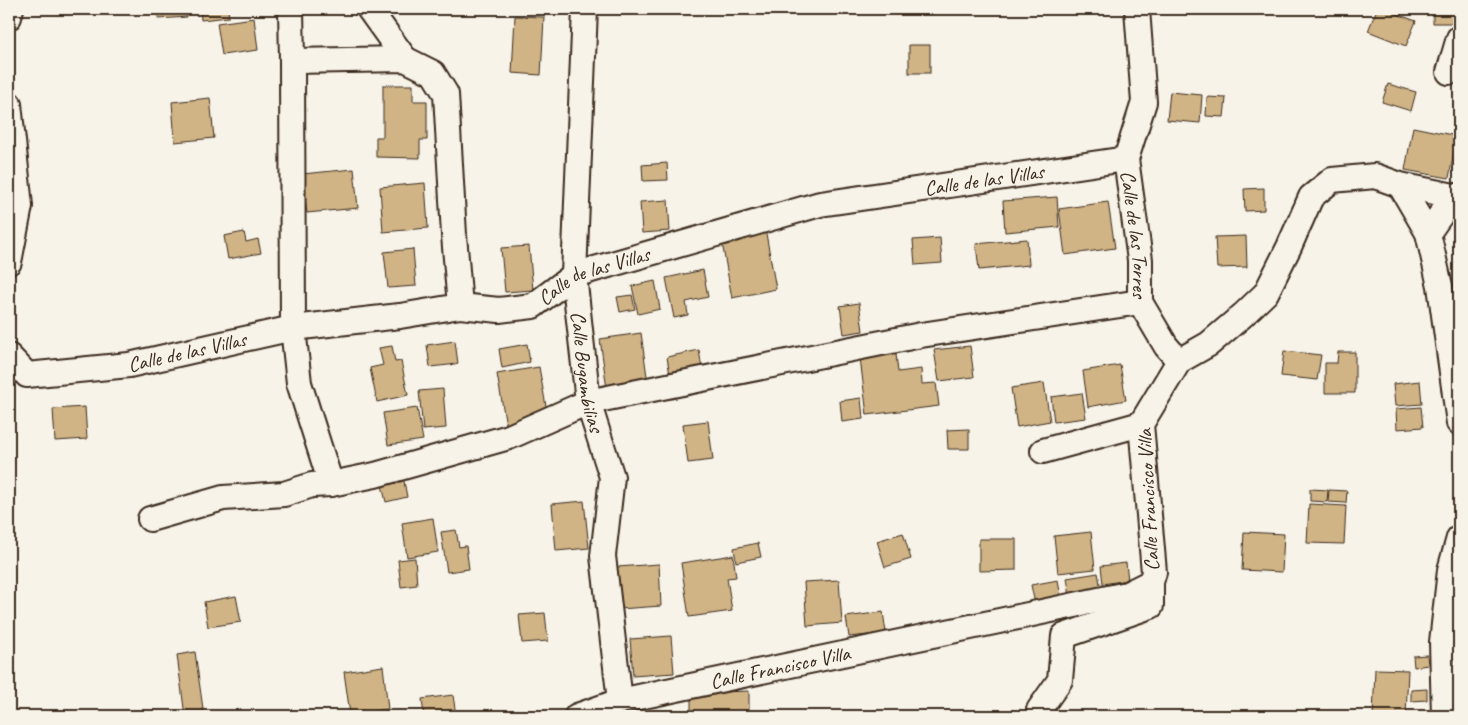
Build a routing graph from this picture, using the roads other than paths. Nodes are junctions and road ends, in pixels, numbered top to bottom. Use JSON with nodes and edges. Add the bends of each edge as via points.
{"nodes":[{"id":1,"x":11,"y":9,"type":"edge"},
{"id":2,"x":291,"y":9,"type":"edge"},
{"id":3,"x":369,"y":9,"type":"edge"},
{"id":4,"x":585,"y":9,"type":"edge"},
{"id":5,"x":1137,"y":9,"type":"edge"},
{"id":6,"x":9,"y":17,"type":"edge"},
{"id":7,"x":1459,"y":38,"type":"edge"},
{"id":8,"x":405,"y":59,"type":"junction"},
{"id":9,"x":292,"y":61,"type":"junction"},
{"id":10,"x":1449,"y":72,"type":"dead end"},
{"id":11,"x":9,"y":104,"type":"edge"},
{"id":12,"x":1126,"y":159,"type":"junction"},
{"id":13,"x":1400,"y":185,"type":"junction"},
{"id":14,"x":1457,"y":196,"type":"edge"},
{"id":15,"x":1428,"y":233,"type":"junction"},
{"id":16,"x":9,"y":262,"type":"edge"},
{"id":17,"x":574,"y":276,"type":"junction"},
{"id":18,"x":1140,"y":302,"type":"junction"},
{"id":19,"x":460,"y":306,"type":"junction"},
{"id":20,"x":293,"y":328,"type":"junction"},
{"id":21,"x":1453,"y":343,"type":"edge"},
{"id":22,"x":9,"y":356,"type":"edge"},
{"id":23,"x":1179,"y":361,"type":"junction"},
{"id":24,"x":588,"y":402,"type":"junction"},
{"id":25,"x":1459,"y":423,"type":"edge"},
{"id":26,"x":1141,"y":424,"type":"junction"},
{"id":27,"x":1043,"y":452,"type":"dead end"},
{"id":28,"x":331,"y":484,"type":"junction"},
{"id":29,"x":150,"y":519,"type":"dead end"},
{"id":30,"x":1459,"y":538,"type":"edge"},
{"id":31,"x":1151,"y":582,"type":"junction"},
{"id":32,"x":1451,"y":641,"type":"edge"},
{"id":33,"x":620,"y":701,"type":"junction"},
{"id":34,"x":578,"y":716,"type":"edge"},
{"id":35,"x":1040,"y":716,"type":"edge"},
{"id":36,"x":1444,"y":716,"type":"edge"}],
"edges":[{"from":1,"to":6,"type":"street"},
{"from":2,"to":9,"type":"street"},
{"from":3,"to":8,"type":"street"},
{"from":4,"to":17,"type":"street","name":"Calle Bugambilias"},
{"from":5,"to":12,"type":"street","name":"Calle de las Torres","via":[[1144,102]]},
{"from":7,"to":10,"type":"street"},
{"from":8,"to":9,"type":"street"},
{"from":8,"to":19,"type":"street","via":[[433,73],[446,94]]},
{"from":9,"to":20,"type":"street"},
{"from":11,"to":16,"type":"street","via":[[20,206]]},
{"from":12,"to":17,"type":"street","name":"Calle de las Villas","via":[[820,204]]},
{"from":12,"to":18,"type":"street","name":"Calle de las Torres","via":[[1140,260]]},
{"from":13,"to":14,"type":"street","name":"Calle Francisco Villa"},
{"from":13,"to":15,"type":"street"},
{"from":13,"to":23,"type":"street","name":"Calle Francisco Villa","via":[[1375,176],[1332,180],[1311,197],[1266,293],[1209,344]]},
{"from":14,"to":15,"type":"street"},
{"from":15,"to":21,"type":"street"},
{"from":17,"to":19,"type":"street","name":"Calle de las Villas","via":[[533,306],[499,310]]},
{"from":17,"to":24,"type":"street","name":"Calle Bugambilias"},
{"from":18,"to":23,"type":"street","name":"Calle de las Torres","via":[[1166,346]]},
{"from":18,"to":24,"type":"street","via":[[921,334]]},
{"from":19,"to":20,"type":"street","name":"Calle de las Villas"},
{"from":20,"to":22,"type":"street","name":"Calle de las Villas","via":[[129,365],[27,375]]},
{"from":20,"to":28,"type":"street","via":[[299,383]]},
{"from":21,"to":25,"type":"street"},
{"from":23,"to":26,"type":"street","name":"Calle Francisco Villa"},
{"from":24,"to":28,"type":"street","via":[[509,438]]},
{"from":24,"to":33,"type":"street","name":"Calle Bugambilias","via":[[612,477],[603,556]]},
{"from":26,"to":27,"type":"street"},
{"from":26,"to":31,"type":"street","name":"Calle Francisco Villa","via":[[1154,572]]},
{"from":28,"to":29,"type":"street","via":[[284,494],[223,498]]},
{"from":30,"to":32,"type":"street","via":[[1450,570]]},
{"from":31,"to":33,"type":"street","name":"Calle Francisco Villa","via":[[1127,594]]},
{"from":31,"to":35,"type":"street","via":[[1151,606],[1064,636],[1060,680],[1039,710]]},
{"from":32,"to":36,"type":"street"},
{"from":33,"to":34,"type":"street","name":"Calle Francisco Villa"}]}
